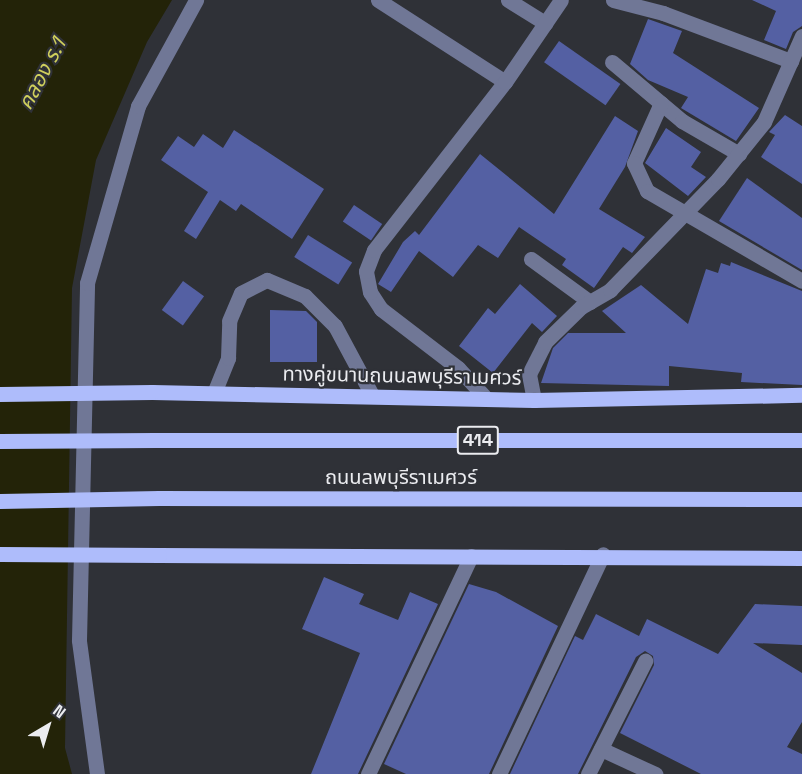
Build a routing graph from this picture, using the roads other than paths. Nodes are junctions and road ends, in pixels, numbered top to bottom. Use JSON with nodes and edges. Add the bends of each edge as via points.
{"nodes":[{"id":1,"x":196,"y":0,"type":"edge"},
{"id":2,"x":378,"y":0,"type":"edge"},
{"id":3,"x":508,"y":0,"type":"edge"},
{"id":4,"x":561,"y":0,"type":"edge"},
{"id":5,"x":613,"y":0,"type":"edge"},
{"id":6,"x":545,"y":23,"type":"junction"},
{"id":7,"x":802,"y":36,"type":"edge"},
{"id":8,"x":791,"y":61,"type":"junction"},
{"id":9,"x":612,"y":62,"type":"dead end"},
{"id":10,"x":505,"y":82,"type":"junction"},
{"id":11,"x":661,"y":103,"type":"junction"},
{"id":12,"x":739,"y":153,"type":"junction"},
{"id":13,"x":687,"y":212,"type":"junction"},
{"id":14,"x":531,"y":260,"type":"dead end"},
{"id":15,"x":802,"y":281,"type":"edge"},
{"id":16,"x":590,"y":302,"type":"junction"},
{"id":17,"x":0,"y":393,"type":"edge"},
{"id":18,"x":214,"y":393,"type":"junction"},
{"id":19,"x":372,"y":395,"type":"junction"},
{"id":20,"x":802,"y":395,"type":"edge"},
{"id":21,"x":484,"y":396,"type":"junction"},
{"id":22,"x":534,"y":400,"type":"junction"},
{"id":23,"x":802,"y":440,"type":"edge"},
{"id":24,"x":0,"y":441,"type":"edge"},
{"id":25,"x":802,"y":499,"type":"edge"},
{"id":26,"x":0,"y":501,"type":"edge"},
{"id":27,"x":0,"y":554,"type":"edge"},
{"id":28,"x":603,"y":554,"type":"junction"},
{"id":29,"x":471,"y":556,"type":"junction"},
{"id":30,"x":802,"y":558,"type":"edge"},
{"id":31,"x":645,"y":662,"type":"dead end"},
{"id":32,"x":601,"y":749,"type":"junction"},
{"id":33,"x":98,"y":774,"type":"edge"},
{"id":34,"x":368,"y":774,"type":"edge"},
{"id":35,"x":499,"y":774,"type":"edge"},
{"id":36,"x":588,"y":774,"type":"edge"},
{"id":37,"x":655,"y":774,"type":"edge"}],
"edges":[{"from":1,"to":33,"type":"street","via":[[138,106],[87,283],[79,640]]},
{"from":2,"to":10,"type":"street"},
{"from":3,"to":6,"type":"street"},
{"from":4,"to":6,"type":"street"},
{"from":5,"to":8,"type":"street","via":[[663,13]]},
{"from":6,"to":10,"type":"street"},
{"from":7,"to":8,"type":"street"},
{"from":8,"to":12,"type":"street","via":[[764,122]]},
{"from":9,"to":11,"type":"street"},
{"from":10,"to":21,"type":"street","via":[[374,250],[366,271],[370,292],[381,309],[459,368]]},
{"from":11,"to":12,"type":"street","via":[[682,121]]},
{"from":11,"to":13,"type":"street","via":[[634,163],[647,190]]},
{"from":12,"to":13,"type":"street"},
{"from":13,"to":15,"type":"street"},
{"from":13,"to":16,"type":"street","via":[[610,290]]},
{"from":14,"to":16,"type":"street"},
{"from":16,"to":22,"type":"street","via":[[545,342],[530,374]]},
{"from":17,"to":18,"type":"main road","name":"ทางคู่ขนานถนนลพบุรีราเมศวร์","number":"414","bridge":true},
{"from":18,"to":19,"type":"main road","name":"ทางคู่ขนานถนนลพบุรีราเมศวร์","number":"414"},
{"from":18,"to":19,"type":"street","via":[[228,358],[229,321],[241,293],[267,280],[305,296],[335,326]]},
{"from":19,"to":21,"type":"main road","name":"ทางคู่ขนานถนนลพบุรีราเมศวร์","number":"414"},
{"from":20,"to":22,"type":"main road","name":"ทางคู่ขนานถนนลพบุรีราเมศวร์","number":"414"},
{"from":21,"to":22,"type":"main road","name":"ทางคู่ขนานถนนลพบุรีราเมศวร์","number":"414"},
{"from":23,"to":24,"type":"main road","name":"ถนนลพบุรีราเมศวร์","number":"414","bridge":true},
{"from":25,"to":26,"type":"main road","name":"ถนนลพบุรีราเมศวร์","bridge":true},
{"from":27,"to":29,"type":"main road","bridge":true},
{"from":28,"to":29,"type":"main road"},
{"from":28,"to":30,"type":"main road"},
{"from":28,"to":35,"type":"street"},
{"from":29,"to":34,"type":"street"},
{"from":31,"to":32,"type":"street"},
{"from":32,"to":36,"type":"street"},
{"from":32,"to":37,"type":"street"}]}
